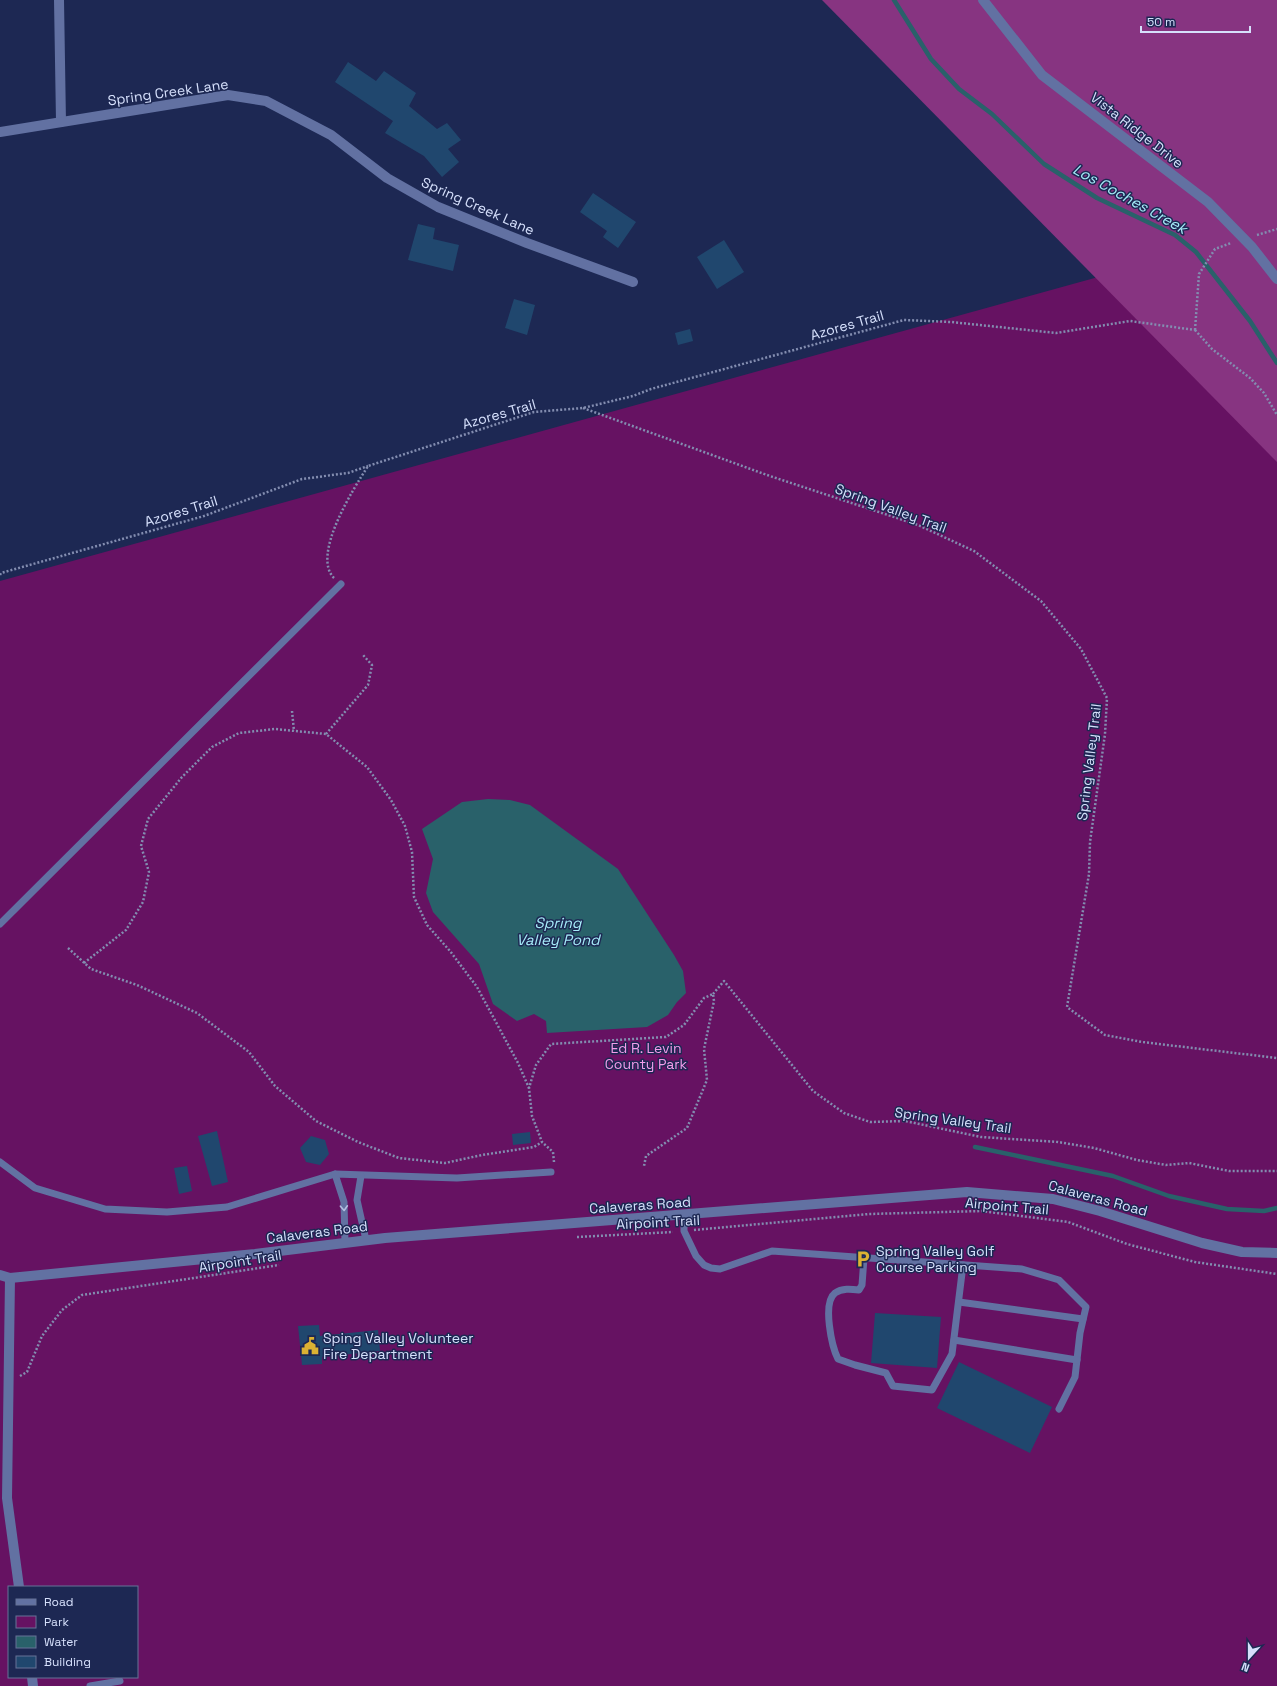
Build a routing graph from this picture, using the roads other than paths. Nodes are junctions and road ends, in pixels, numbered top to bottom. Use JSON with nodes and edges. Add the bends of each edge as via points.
{"nodes":[{"id":1,"x":59,"y":0,"type":"edge"},
{"id":2,"x":983,"y":0,"type":"edge"},
{"id":3,"x":61,"y":122,"type":"junction"},
{"id":4,"x":0,"y":132,"type":"edge"},
{"id":5,"x":1277,"y":279,"type":"edge"},
{"id":6,"x":633,"y":282,"type":"dead end"},
{"id":7,"x":341,"y":584,"type":"road end"},
{"id":8,"x":0,"y":924,"type":"edge"},
{"id":9,"x":0,"y":1162,"type":"edge"},
{"id":10,"x":553,"y":1168,"type":"road end"},
{"id":11,"x":335,"y":1174,"type":"junction"},
{"id":12,"x":360,"y":1176,"type":"junction"},
{"id":13,"x":684,"y":1216,"type":"junction"},
{"id":14,"x":366,"y":1240,"type":"junction"},
{"id":15,"x":345,"y":1242,"type":"junction"},
{"id":16,"x":1277,"y":1253,"type":"edge"},
{"id":17,"x":864,"y":1258,"type":"junction"},
{"id":18,"x":963,"y":1265,"type":"junction"},
{"id":19,"x":5,"y":1276,"type":"edge"},
{"id":20,"x":959,"y":1302,"type":"junction"},
{"id":21,"x":1083,"y":1319,"type":"junction"},
{"id":22,"x":954,"y":1340,"type":"junction"},
{"id":23,"x":1077,"y":1360,"type":"junction"},
{"id":24,"x":1059,"y":1409,"type":"dead end"},
{"id":25,"x":19,"y":1586,"type":"edge"},
{"id":26,"x":120,"y":1681,"type":"dead end"},
{"id":27,"x":90,"y":1686,"type":"edge"}],
"edges":[{"from":1,"to":3,"type":"street"},
{"from":2,"to":5,"type":"street","name":"Vista Ridge Drive","via":[[1042,75],[1208,202],[1244,239]]},
{"from":3,"to":4,"type":"street","name":"Spring Creek Lane"},
{"from":3,"to":6,"type":"street","name":"Spring Creek Lane","via":[[228,95],[266,101],[331,135],[387,178],[438,207]]},
{"from":7,"to":8,"type":"lane"},
{"from":9,"to":11,"type":"lane","via":[[35,1188],[84,1203],[105,1209],[167,1212],[227,1207]]},
{"from":10,"to":12,"type":"lane","via":[[457,1178]]},
{"from":11,"to":12,"type":"lane"},
{"from":11,"to":15,"type":"lane","one_way":true,"via":[[344,1202]]},
{"from":12,"to":14,"type":"lane","via":[[357,1200]]},
{"from":13,"to":14,"type":"street","name":"Calaveras Road"},
{"from":13,"to":16,"type":"street","name":"Calaveras Road","via":[[967,1192],[1004,1194],[1053,1199],[1202,1243],[1242,1252]]},
{"from":13,"to":17,"type":"lane","via":[[684,1231],[696,1256],[704,1265],[711,1268],[720,1269],[772,1251]]},
{"from":14,"to":15,"type":"street","name":"Calaveras Road"},
{"from":15,"to":19,"type":"street","name":"Calaveras Road","via":[[255,1254]]},
{"from":17,"to":18,"type":"lane"},
{"from":17,"to":22,"type":"lane","via":[[862,1285],[859,1290],[844,1289],[834,1293],[831,1299],[831,1334],[833,1349],[838,1359],[886,1373],[893,1386],[932,1390],[952,1354]]},
{"from":18,"to":20,"type":"lane"},
{"from":18,"to":21,"type":"lane","via":[[1022,1269],[1059,1280],[1086,1307]]},
{"from":19,"to":25,"type":"street","via":[[9,1383],[7,1498]]},
{"from":20,"to":21,"type":"lane"},
{"from":20,"to":22,"type":"lane"},
{"from":21,"to":23,"type":"lane"},
{"from":22,"to":23,"type":"lane"},
{"from":23,"to":24,"type":"lane","via":[[1075,1377]]},
{"from":26,"to":27,"type":"lane"}]}
